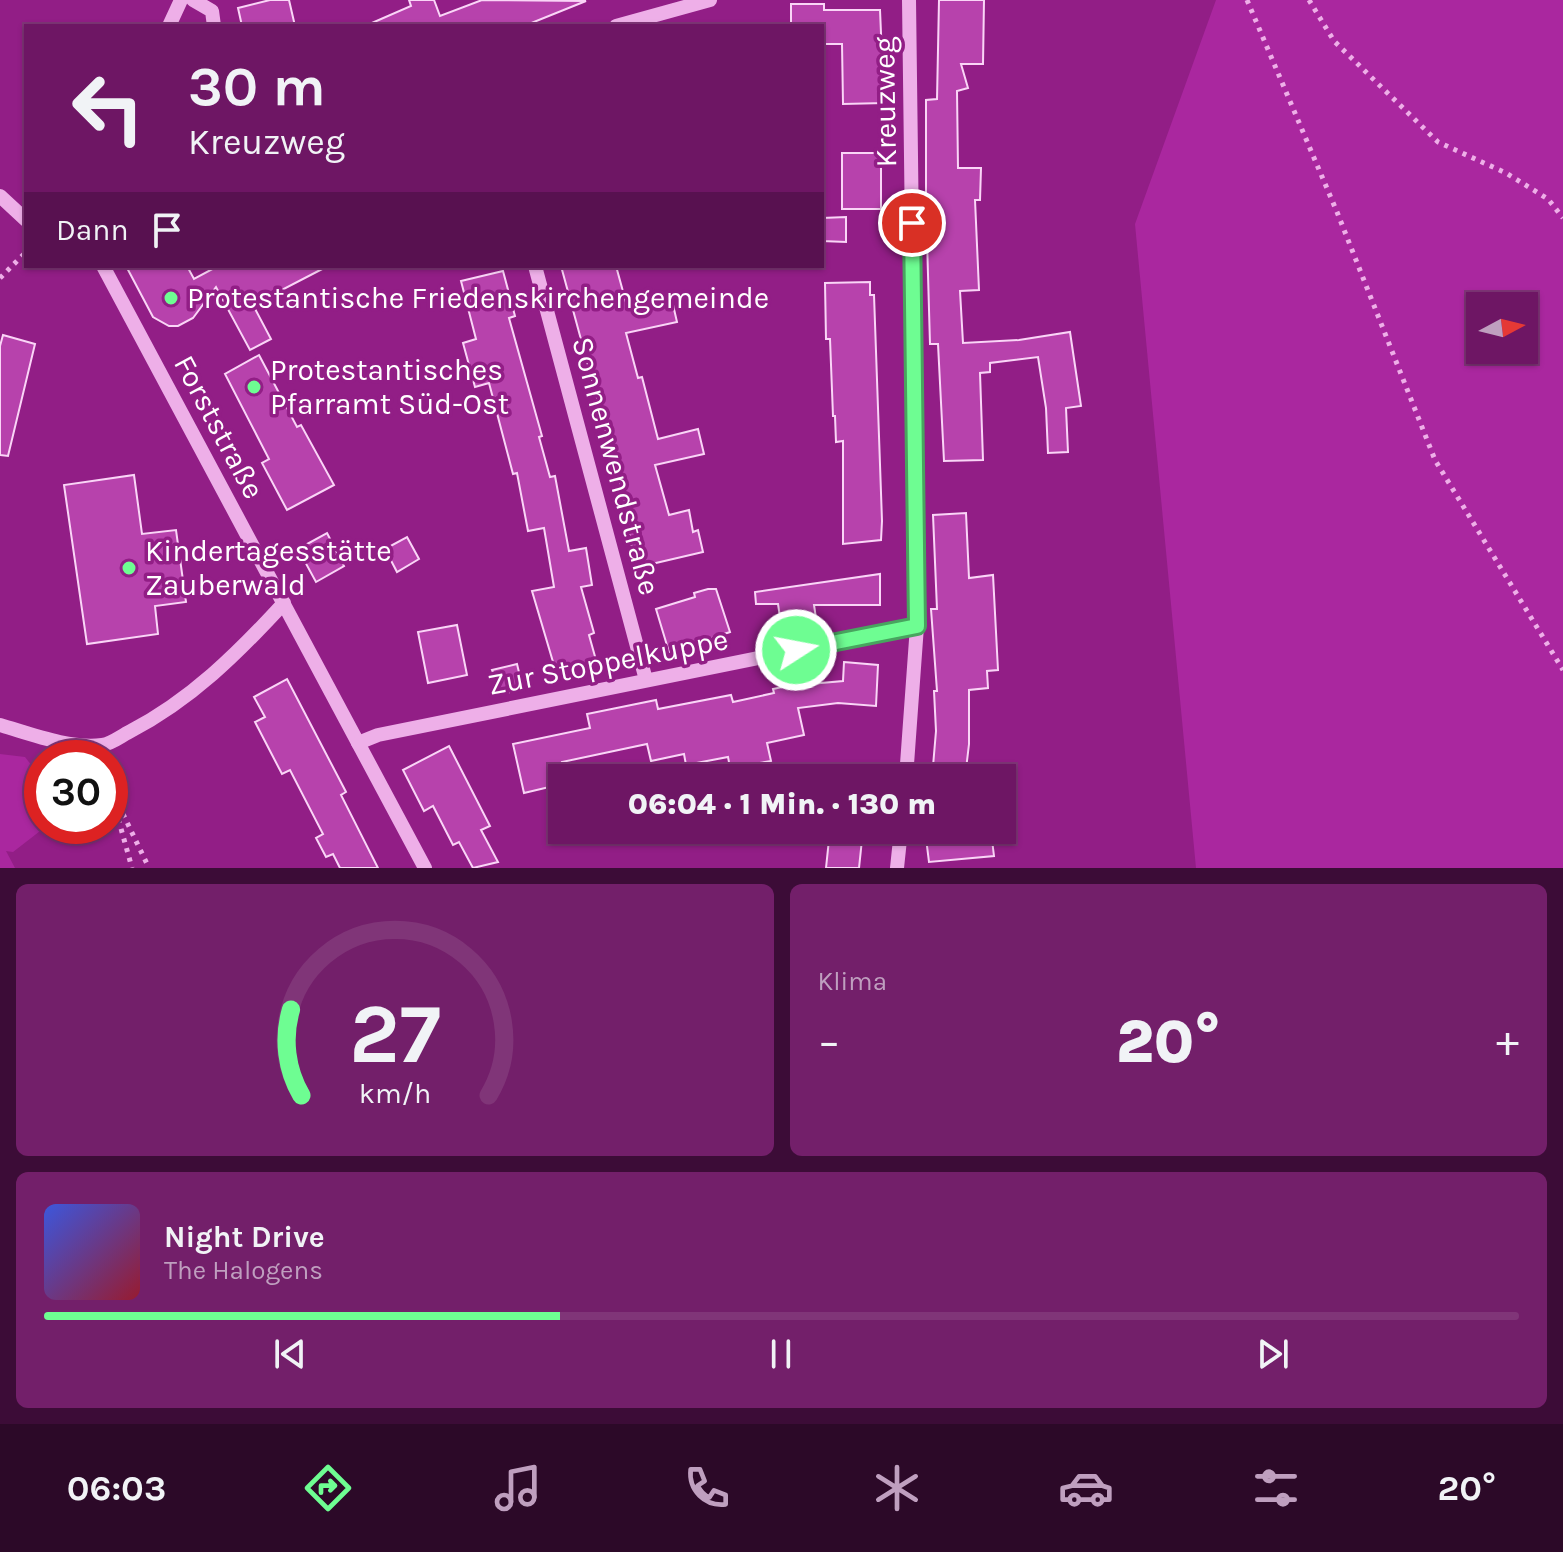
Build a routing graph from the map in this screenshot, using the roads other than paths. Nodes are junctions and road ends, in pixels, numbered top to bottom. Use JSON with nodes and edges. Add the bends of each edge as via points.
{"nodes":[{"id":1,"x":181,"y":0,"type":"edge"},
{"id":2,"x":193,"y":0,"type":"edge"},
{"id":3,"x":710,"y":0,"type":"edge"},
{"id":4,"x":909,"y":0,"type":"edge"},
{"id":5,"x":170,"y":24,"type":"edge"},
{"id":6,"x":214,"y":24,"type":"edge"},
{"id":7,"x":623,"y":24,"type":"edge"},
{"id":8,"x":0,"y":196,"type":"edge"},
{"id":9,"x":24,"y":218,"type":"edge"},
{"id":10,"x":104,"y":268,"type":"edge"},
{"id":11,"x":536,"y":268,"type":"edge"},
{"id":12,"x":284,"y":603,"type":"junction"},
{"id":13,"x":917,"y":626,"type":"junction"},
{"id":14,"x":646,"y":680,"type":"junction"},
{"id":15,"x":0,"y":725,"type":"edge"},
{"id":16,"x":358,"y":743,"type":"junction"},
{"id":17,"x":907,"y":764,"type":"edge"},
{"id":18,"x":900,"y":844,"type":"edge"},
{"id":19,"x":425,"y":868,"type":"edge"},
{"id":20,"x":897,"y":868,"type":"edge"}],
"edges":[{"from":1,"to":5,"type":"street"},
{"from":2,"to":6,"type":"street","via":[[212,11]]},
{"from":3,"to":7,"type":"street"},
{"from":4,"to":13,"type":"street","name":"Kreuzweg"},
{"from":8,"to":9,"type":"street"},
{"from":10,"to":12,"type":"street","name":"Forststraße"},
{"from":11,"to":14,"type":"street","name":"Sonnenwendstraße"},
{"from":12,"to":15,"type":"street","via":[[209,678],[104,745],[50,739]]},
{"from":12,"to":16,"type":"street","name":"Forststraße"},
{"from":13,"to":14,"type":"street","name":"Zur Stoppelkuppe"},
{"from":13,"to":17,"type":"street","name":"Kreuzweg"},
{"from":14,"to":16,"type":"street","name":"Zur Stoppelkuppe"},
{"from":16,"to":19,"type":"street","name":"Forststraße"},
{"from":18,"to":20,"type":"street"}]}
